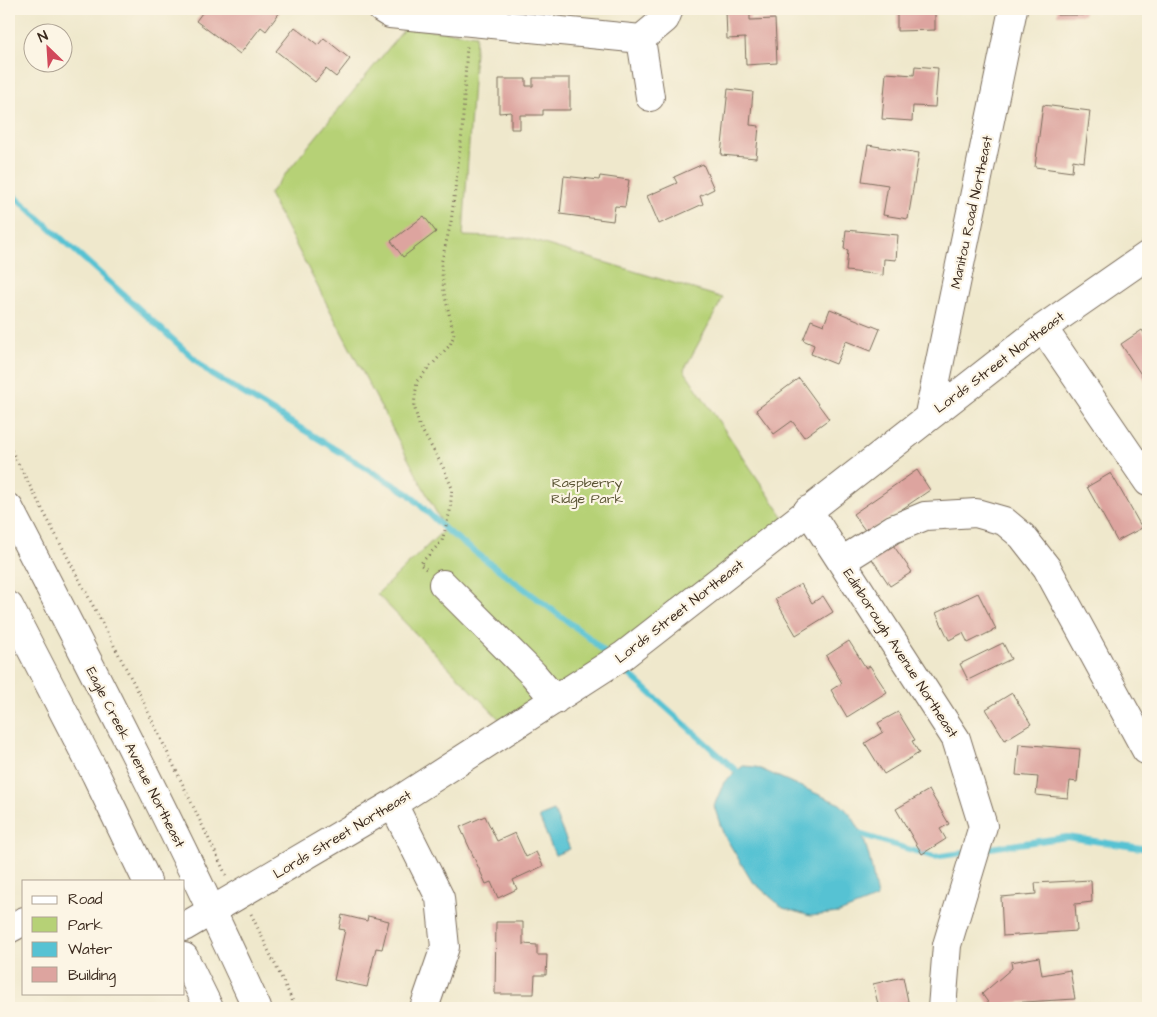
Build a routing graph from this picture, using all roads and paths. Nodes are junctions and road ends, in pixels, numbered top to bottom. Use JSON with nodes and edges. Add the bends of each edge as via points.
{"nodes":[{"id":1,"x":382,"y":9,"type":"edge"},
{"id":2,"x":669,"y":9,"type":"edge"},
{"id":3,"x":1013,"y":9,"type":"edge"},
{"id":4,"x":468,"y":21,"type":"junction"},
{"id":5,"x":641,"y":39,"type":"junction"},
{"id":6,"x":650,"y":97,"type":"dead end"},
{"id":7,"x":1148,"y":256,"type":"edge"},
{"id":8,"x":1042,"y":328,"type":"junction"},
{"id":9,"x":929,"y":414,"type":"junction"},
{"id":10,"x":9,"y":446,"type":"edge"},
{"id":11,"x":1148,"y":482,"type":"edge"},
{"id":12,"x":9,"y":508,"type":"edge"},
{"id":13,"x":808,"y":510,"type":"junction"},
{"id":14,"x":842,"y":561,"type":"junction"},
{"id":15,"x":442,"y":584,"type":"joint"},
{"id":16,"x":9,"y":606,"type":"edge"},
{"id":17,"x":555,"y":700,"type":"junction"},
{"id":18,"x":1146,"y":750,"type":"dead end"},
{"id":19,"x":393,"y":804,"type":"junction"},
{"id":20,"x":147,"y":880,"type":"edge"},
{"id":21,"x":239,"y":896,"type":"junction"},
{"id":22,"x":213,"y":912,"type":"junction"},
{"id":23,"x":22,"y":922,"type":"edge"},
{"id":24,"x":185,"y":927,"type":"edge"},
{"id":25,"x":9,"y":928,"type":"edge"},
{"id":26,"x":185,"y":959,"type":"edge"},
{"id":27,"x":209,"y":1008,"type":"edge"},
{"id":28,"x":257,"y":1008,"type":"edge"},
{"id":29,"x":296,"y":1008,"type":"edge"},
{"id":30,"x":424,"y":1008,"type":"edge"},
{"id":31,"x":942,"y":1008,"type":"edge"}],
"edges":[{"from":1,"to":4,"type":"street","via":[[390,14]]},
{"from":2,"to":5,"type":"street","via":[[666,19]]},
{"from":3,"to":9,"type":"street","name":"Manitou Road Northeast"},
{"from":4,"to":5,"type":"street"},
{"from":4,"to":15,"type":"path","via":[[462,133],[451,222],[441,264],[454,335],[450,345],[418,381],[414,405],[420,425],[452,488],[442,541],[420,564]]},
{"from":5,"to":6,"type":"street"},
{"from":7,"to":8,"type":"street","name":"Lords Street Northeast"},
{"from":8,"to":9,"type":"street","name":"Lords Street Northeast"},
{"from":8,"to":11,"type":"street"},
{"from":9,"to":13,"type":"street","name":"Lords Street Northeast"},
{"from":10,"to":21,"type":"path","via":[[140,695],[220,865]]},
{"from":12,"to":22,"type":"street","name":"Eagle Creek Avenue Northeast"},
{"from":13,"to":14,"type":"street","name":"Edinborough Avenue Northeast"},
{"from":13,"to":17,"type":"street","name":"Lords Street Northeast","via":[[624,655]]},
{"from":14,"to":18,"type":"street","via":[[893,529],[925,516],[976,513],[1004,521],[1022,536],[1047,568]]},
{"from":14,"to":31,"type":"street","name":"Edinborough Avenue Northeast","via":[[956,739],[983,826],[947,945]]},
{"from":15,"to":17,"type":"street"},
{"from":16,"to":20,"type":"street"},
{"from":17,"to":19,"type":"street","name":"Lords Street Northeast"},
{"from":19,"to":21,"type":"street","name":"Lords Street Northeast"},
{"from":19,"to":30,"type":"street","via":[[440,898],[445,947]]},
{"from":21,"to":22,"type":"street","name":"Lords Street Northeast"},
{"from":21,"to":29,"type":"path","via":[[256,922]]},
{"from":22,"to":24,"type":"street","name":"Lords Street Northeast"},
{"from":22,"to":28,"type":"street","name":"Eagle Creek Avenue Northeast"},
{"from":23,"to":25,"type":"street"},
{"from":26,"to":27,"type":"street"}]}
